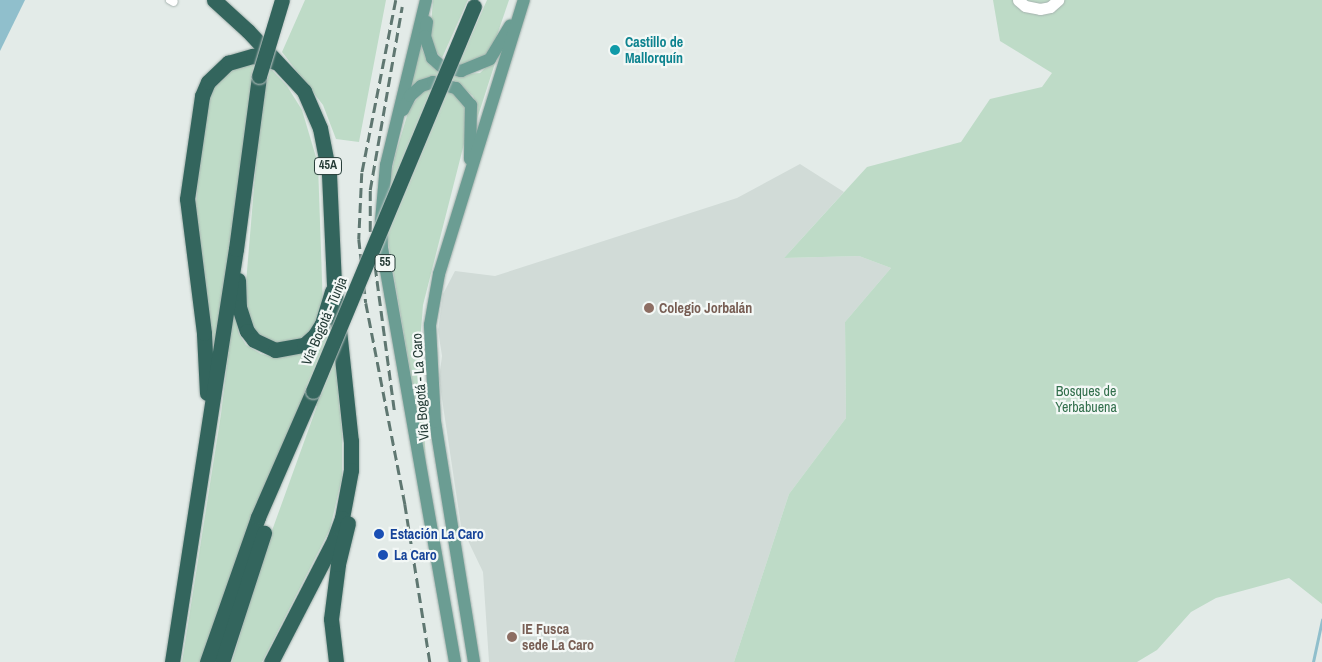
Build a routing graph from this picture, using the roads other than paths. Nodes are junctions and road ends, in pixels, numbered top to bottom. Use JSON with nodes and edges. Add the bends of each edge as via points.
{"nodes":[{"id":1,"x":214,"y":0,"type":"edge"},
{"id":2,"x":282,"y":0,"type":"edge"},
{"id":3,"x":426,"y":0,"type":"edge"},
{"id":4,"x":430,"y":0,"type":"edge"},
{"id":5,"x":524,"y":0,"type":"edge"},
{"id":6,"x":1018,"y":0,"type":"edge"},
{"id":7,"x":1058,"y":0,"type":"edge"},
{"id":8,"x":475,"y":3,"type":"edge"},
{"id":9,"x":280,"y":63,"type":"junction"},
{"id":10,"x":392,"y":138,"type":"junction"},
{"id":11,"x":469,"y":177,"type":"junction"},
{"id":12,"x":236,"y":248,"type":"junction"},
{"id":13,"x":334,"y":283,"type":"junction"},
{"id":14,"x":313,"y":390,"type":"junction"},
{"id":15,"x":351,"y":470,"type":"junction"},
{"id":16,"x":199,"y":484,"type":"junction"},
{"id":17,"x":172,"y":662,"type":"edge"},
{"id":18,"x":207,"y":662,"type":"edge"},
{"id":19,"x":222,"y":662,"type":"edge"},
{"id":20,"x":271,"y":662,"type":"edge"},
{"id":21,"x":336,"y":662,"type":"edge"},
{"id":22,"x":455,"y":662,"type":"edge"},
{"id":23,"x":474,"y":662,"type":"edge"}],
"edges":[{"from":1,"to":9,"type":"highway","number":"45A"},
{"from":2,"to":12,"type":"highway","bridge":true,"via":[[259,76]]},
{"from":3,"to":10,"type":"main road","name":"Vía Bogotá - La Caro","number":"55"},
{"from":4,"to":5,"type":"main road","via":[[425,36],[427,48],[441,66],[461,71],[490,59]]},
{"from":5,"to":11,"type":"main road","name":"Vía Bogotá - La Caro"},
{"from":6,"to":7,"type":"street","via":[[1025,6],[1040,9],[1050,7]]},
{"from":8,"to":14,"type":"highway","name":"Vía Bogotá - Tunja","number":"55","bridge":true},
{"from":9,"to":13,"type":"highway","number":"45A","via":[[313,108],[325,146]]},
{"from":9,"to":16,"type":"highway","via":[[253,56],[228,63],[208,82],[199,115],[187,199],[206,365]]},
{"from":10,"to":11,"type":"main road","via":[[405,105],[421,86],[439,82],[456,88],[466,95],[472,116]]},
{"from":10,"to":22,"type":"main road","name":"Vía Bogotá - La Caro","number":"55","via":[[383,192],[382,248]]},
{"from":11,"to":23,"type":"main road","name":"Vía Bogotá - La Caro","via":[[435,292],[430,350],[435,422]]},
{"from":12,"to":13,"type":"highway","via":[[242,321],[246,332],[264,346],[290,349],[304,345],[315,335],[329,306]]},
{"from":12,"to":16,"type":"highway"},
{"from":13,"to":15,"type":"highway","number":"45A","via":[[351,431]]},
{"from":14,"to":18,"type":"highway","number":"55","via":[[258,517]]},
{"from":14,"to":19,"type":"highway","name":"Vía Bogotá - Tunja","number":"55"},
{"from":15,"to":20,"type":"highway","number":"45A","via":[[334,540]]},
{"from":15,"to":21,"type":"highway","via":[[347,526],[331,619]]},
{"from":16,"to":17,"type":"highway"}]}
